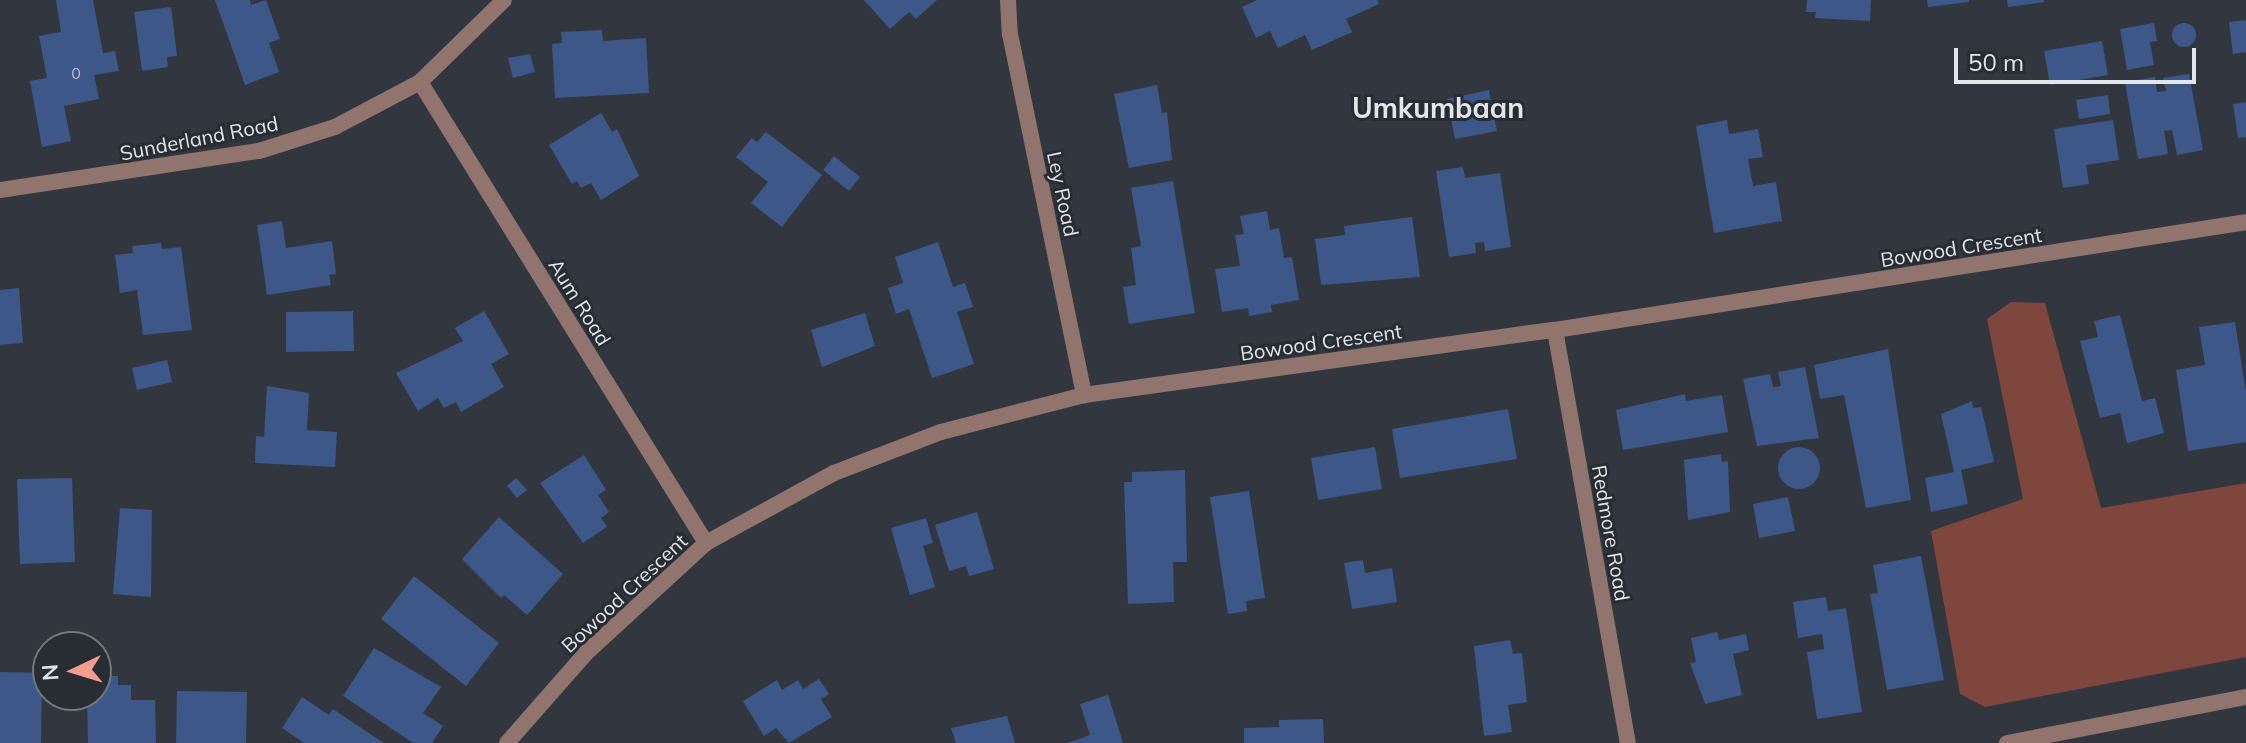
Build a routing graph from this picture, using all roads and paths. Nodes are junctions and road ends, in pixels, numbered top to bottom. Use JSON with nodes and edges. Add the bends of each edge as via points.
{"nodes":[{"id":1,"x":504,"y":0,"type":"edge"},
{"id":2,"x":1008,"y":0,"type":"edge"},
{"id":3,"x":420,"y":82,"type":"junction"},
{"id":4,"x":0,"y":190,"type":"edge"},
{"id":5,"x":2246,"y":222,"type":"edge"},
{"id":6,"x":1555,"y":330,"type":"junction"},
{"id":7,"x":1084,"y":395,"type":"junction"},
{"id":8,"x":706,"y":543,"type":"junction"},
{"id":9,"x":2246,"y":697,"type":"edge"},
{"id":10,"x":507,"y":743,"type":"edge"},
{"id":11,"x":1628,"y":743,"type":"edge"},
{"id":12,"x":2007,"y":743,"type":"edge"}],
"edges":[{"from":1,"to":3,"type":"street","name":"Sunderland Road"},
{"from":2,"to":7,"type":"street","name":"Ley Road"},
{"from":3,"to":4,"type":"street","name":"Sunderland Road","via":[[335,127],[259,151]]},
{"from":3,"to":8,"type":"street","name":"Aum Road"},
{"from":5,"to":6,"type":"street","name":"Bowood Crescent"},
{"from":6,"to":7,"type":"street","name":"Bowood Crescent"},
{"from":6,"to":11,"type":"street","name":"Redmore Road"},
{"from":7,"to":8,"type":"street","name":"Bowood Crescent","via":[[890,450],[834,473]]},
{"from":8,"to":10,"type":"street","name":"Bowood Crescent","via":[[586,653]]},
{"from":9,"to":12,"type":"street"}]}
